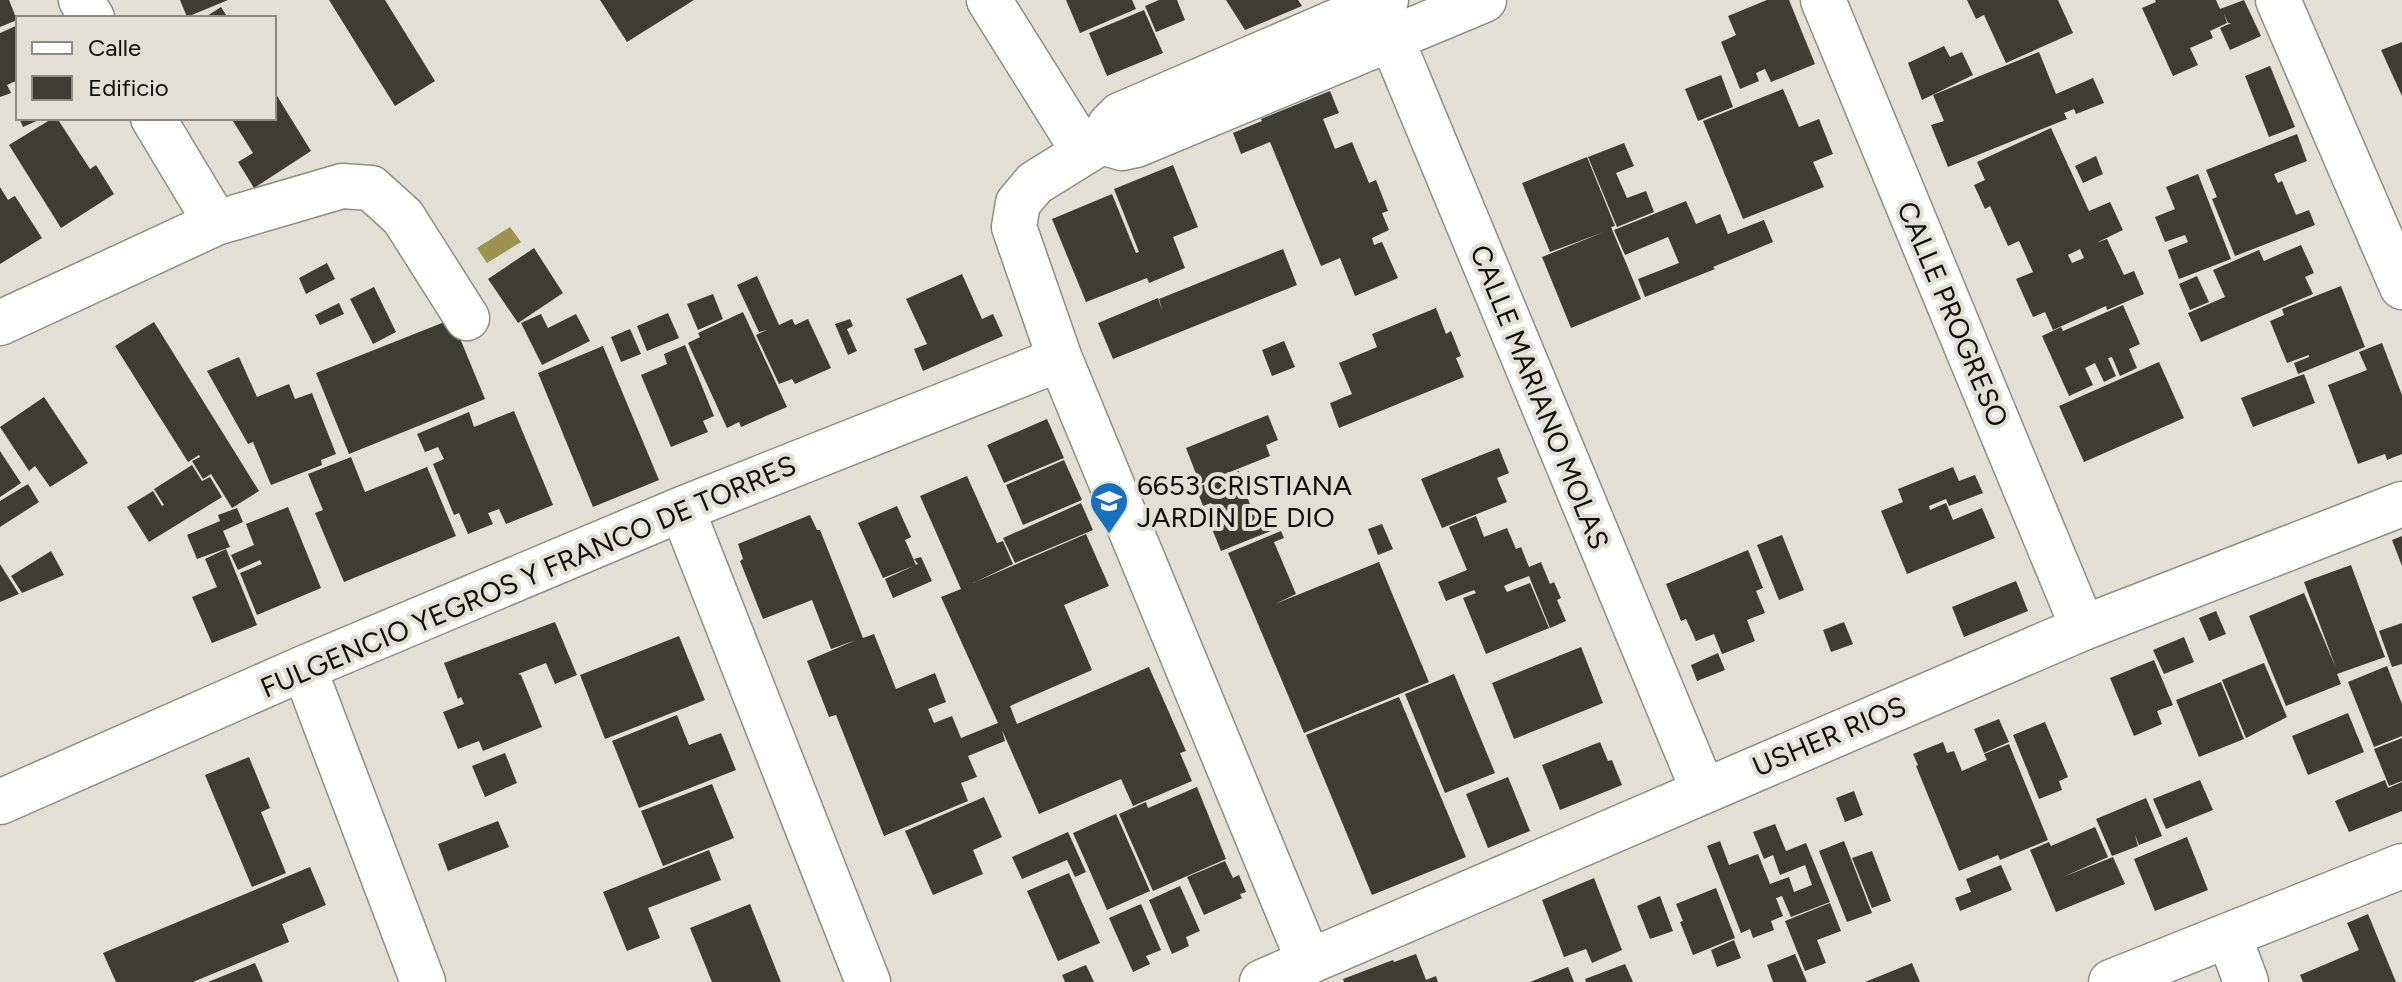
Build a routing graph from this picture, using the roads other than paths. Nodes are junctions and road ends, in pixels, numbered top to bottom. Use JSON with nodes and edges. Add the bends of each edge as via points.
{"nodes":[{"id":1,"x":989,"y":0,"type":"edge"},
{"id":2,"x":1484,"y":0,"type":"edge"},
{"id":3,"x":1823,"y":0,"type":"edge"},
{"id":4,"x":2278,"y":0,"type":"edge"},
{"id":5,"x":1385,"y":14,"type":"edge"},
{"id":6,"x":154,"y":120,"type":"edge"},
{"id":7,"x":1092,"y":147,"type":"junction"},
{"id":8,"x":216,"y":223,"type":"junction"},
{"id":9,"x":2402,"y":287,"type":"edge"},
{"id":10,"x":467,"y":318,"type":"dead end"},
{"id":11,"x":0,"y":323,"type":"edge"},
{"id":12,"x":1060,"y":359,"type":"junction"},
{"id":13,"x":2402,"y":504,"type":"edge"},
{"id":14,"x":682,"y":509,"type":"junction"},
{"id":15,"x":2083,"y":628,"type":"junction"},
{"id":16,"x":304,"y":668,"type":"junction"},
{"id":17,"x":1703,"y":790,"type":"junction"},
{"id":18,"x":0,"y":802,"type":"edge"},
{"id":19,"x":2402,"y":866,"type":"edge"},
{"id":20,"x":2229,"y":936,"type":"junction"},
{"id":21,"x":1309,"y":962,"type":"junction"},
{"id":22,"x":423,"y":982,"type":"edge"},
{"id":23,"x":868,"y":982,"type":"edge"},
{"id":24,"x":1262,"y":982,"type":"edge"},
{"id":25,"x":2111,"y":982,"type":"edge"},
{"id":26,"x":2246,"y":982,"type":"edge"}],
"edges":[{"from":1,"to":7,"type":"street"},
{"from":2,"to":5,"type":"street"},
{"from":3,"to":15,"type":"street","name":"CALLE PROGRESO"},
{"from":4,"to":9,"type":"street"},
{"from":5,"to":7,"type":"street","via":[[1120,115]]},
{"from":5,"to":17,"type":"street","name":"CALLE MARIANO MOLAS"},
{"from":6,"to":8,"type":"street"},
{"from":7,"to":12,"type":"street","via":[[1035,183],[1018,203],[1014,227]]},
{"from":8,"to":10,"type":"street","via":[[342,186],[371,188],[403,217]]},
{"from":8,"to":11,"type":"street"},
{"from":12,"to":14,"type":"street","name":"FULGENCIO YEGROS Y FRANCO DE TORRES"},
{"from":12,"to":21,"type":"street"},
{"from":13,"to":15,"type":"street","name":"USHER RIOS"},
{"from":14,"to":16,"type":"street","name":"FULGENCIO YEGROS Y FRANCO DE TORRES"},
{"from":14,"to":23,"type":"street"},
{"from":15,"to":17,"type":"street","name":"USHER RIOS"},
{"from":16,"to":18,"type":"street","name":"FULGENCIO YEGROS Y FRANCO DE TORRES"},
{"from":16,"to":22,"type":"street"},
{"from":17,"to":21,"type":"street","name":"USHER RIOS"},
{"from":19,"to":20,"type":"street"},
{"from":20,"to":25,"type":"street"},
{"from":20,"to":26,"type":"street"},
{"from":21,"to":24,"type":"street","name":"USHER RIOS"}]}
